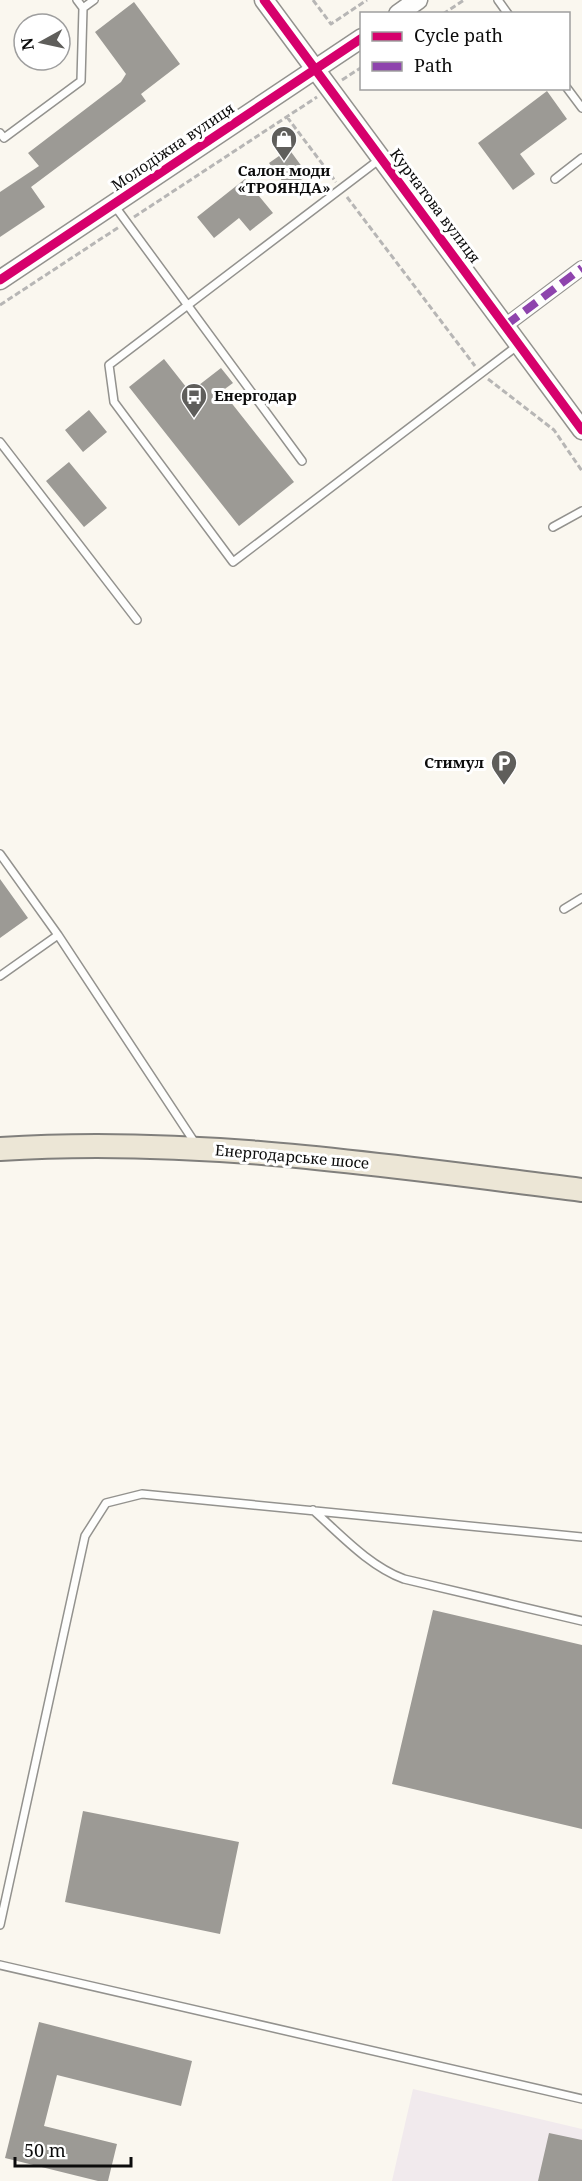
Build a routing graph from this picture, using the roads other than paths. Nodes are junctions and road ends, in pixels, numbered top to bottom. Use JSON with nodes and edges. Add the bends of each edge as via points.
{"nodes":[{"id":1,"x":77,"y":0,"type":"edge"},
{"id":2,"x":94,"y":0,"type":"edge"},
{"id":3,"x":264,"y":0,"type":"edge"},
{"id":4,"x":418,"y":0,"type":"edge"},
{"id":5,"x":83,"y":8,"type":"junction"},
{"id":6,"x":401,"y":12,"type":"edge"},
{"id":7,"x":360,"y":39,"type":"edge"},
{"id":8,"x":315,"y":69,"type":"junction"},
{"id":9,"x":568,"y":90,"type":"edge"},
{"id":10,"x":582,"y":108,"type":"edge"},
{"id":11,"x":0,"y":133,"type":"edge"},
{"id":12,"x":582,"y":158,"type":"edge"},
{"id":13,"x":380,"y":159,"type":"junction"},
{"id":14,"x":555,"y":179,"type":"dead end"},
{"id":15,"x":114,"y":205,"type":"junction"},
{"id":16,"x":582,"y":268,"type":"edge"},
{"id":17,"x":0,"y":280,"type":"edge"},
{"id":18,"x":187,"y":304,"type":"junction"},
{"id":19,"x":506,"y":326,"type":"junction"},
{"id":20,"x":519,"y":344,"type":"junction"},
{"id":21,"x":582,"y":430,"type":"edge"},
{"id":22,"x":0,"y":442,"type":"edge"},
{"id":23,"x":302,"y":461,"type":"dead end"},
{"id":24,"x":582,"y":511,"type":"edge"},
{"id":25,"x":553,"y":526,"type":"dead end"},
{"id":26,"x":137,"y":620,"type":"dead end"},
{"id":27,"x":0,"y":854,"type":"edge"},
{"id":28,"x":582,"y":898,"type":"edge"},
{"id":29,"x":564,"y":909,"type":"dead end"},
{"id":30,"x":58,"y":935,"type":"junction"},
{"id":31,"x":0,"y":976,"type":"edge"},
{"id":32,"x":198,"y":1148,"type":"junction"},
{"id":33,"x":0,"y":1149,"type":"edge"},
{"id":34,"x":582,"y":1190,"type":"edge"},
{"id":35,"x":313,"y":1510,"type":"junction"},
{"id":36,"x":582,"y":1537,"type":"edge"},
{"id":37,"x":582,"y":1621,"type":"edge"},
{"id":38,"x":0,"y":1925,"type":"edge"},
{"id":39,"x":0,"y":1965,"type":"edge"},
{"id":40,"x":582,"y":2099,"type":"edge"}],
"edges":[{"from":1,"to":5,"type":"lane"},
{"from":2,"to":5,"type":"lane"},
{"from":3,"to":8,"type":"street","name":"Курчатова вулиця"},
{"from":4,"to":6,"type":"street"},
{"from":5,"to":11,"type":"lane","via":[[81,81],[4,138]]},
{"from":7,"to":8,"type":"street","name":"Молодіжна вулиця"},
{"from":8,"to":13,"type":"street","name":"Курчатова вулиця"},
{"from":8,"to":15,"type":"street","name":"Молодіжна вулиця"},
{"from":9,"to":10,"type":"lane"},
{"from":12,"to":14,"type":"lane"},
{"from":13,"to":18,"type":"lane"},
{"from":13,"to":19,"type":"street","name":"Курчатова вулиця"},
{"from":15,"to":17,"type":"street","name":"Молодіжна вулиця"},
{"from":15,"to":18,"type":"lane"},
{"from":16,"to":19,"type":"street"},
{"from":18,"to":20,"type":"lane","via":[[109,365],[114,402],[233,562]]},
{"from":18,"to":23,"type":"lane"},
{"from":19,"to":20,"type":"street","name":"Курчатова вулиця"},
{"from":20,"to":21,"type":"street","name":"Курчатова вулиця"},
{"from":22,"to":26,"type":"lane"},
{"from":24,"to":25,"type":"lane"},
{"from":27,"to":30,"type":"lane"},
{"from":28,"to":29,"type":"lane"},
{"from":30,"to":31,"type":"lane"},
{"from":30,"to":32,"type":"lane"},
{"from":32,"to":33,"type":"main road","name":"Енергодарське шосе","via":[[128,1145]]},
{"from":32,"to":34,"type":"main road","name":"Енергодарське шосе","via":[[386,1165]]},
{"from":35,"to":36,"type":"lane"},
{"from":35,"to":37,"type":"lane","via":[[392,1575]]},
{"from":35,"to":38,"type":"lane","via":[[142,1494],[106,1503],[85,1536]]},
{"from":39,"to":40,"type":"lane"}]}
